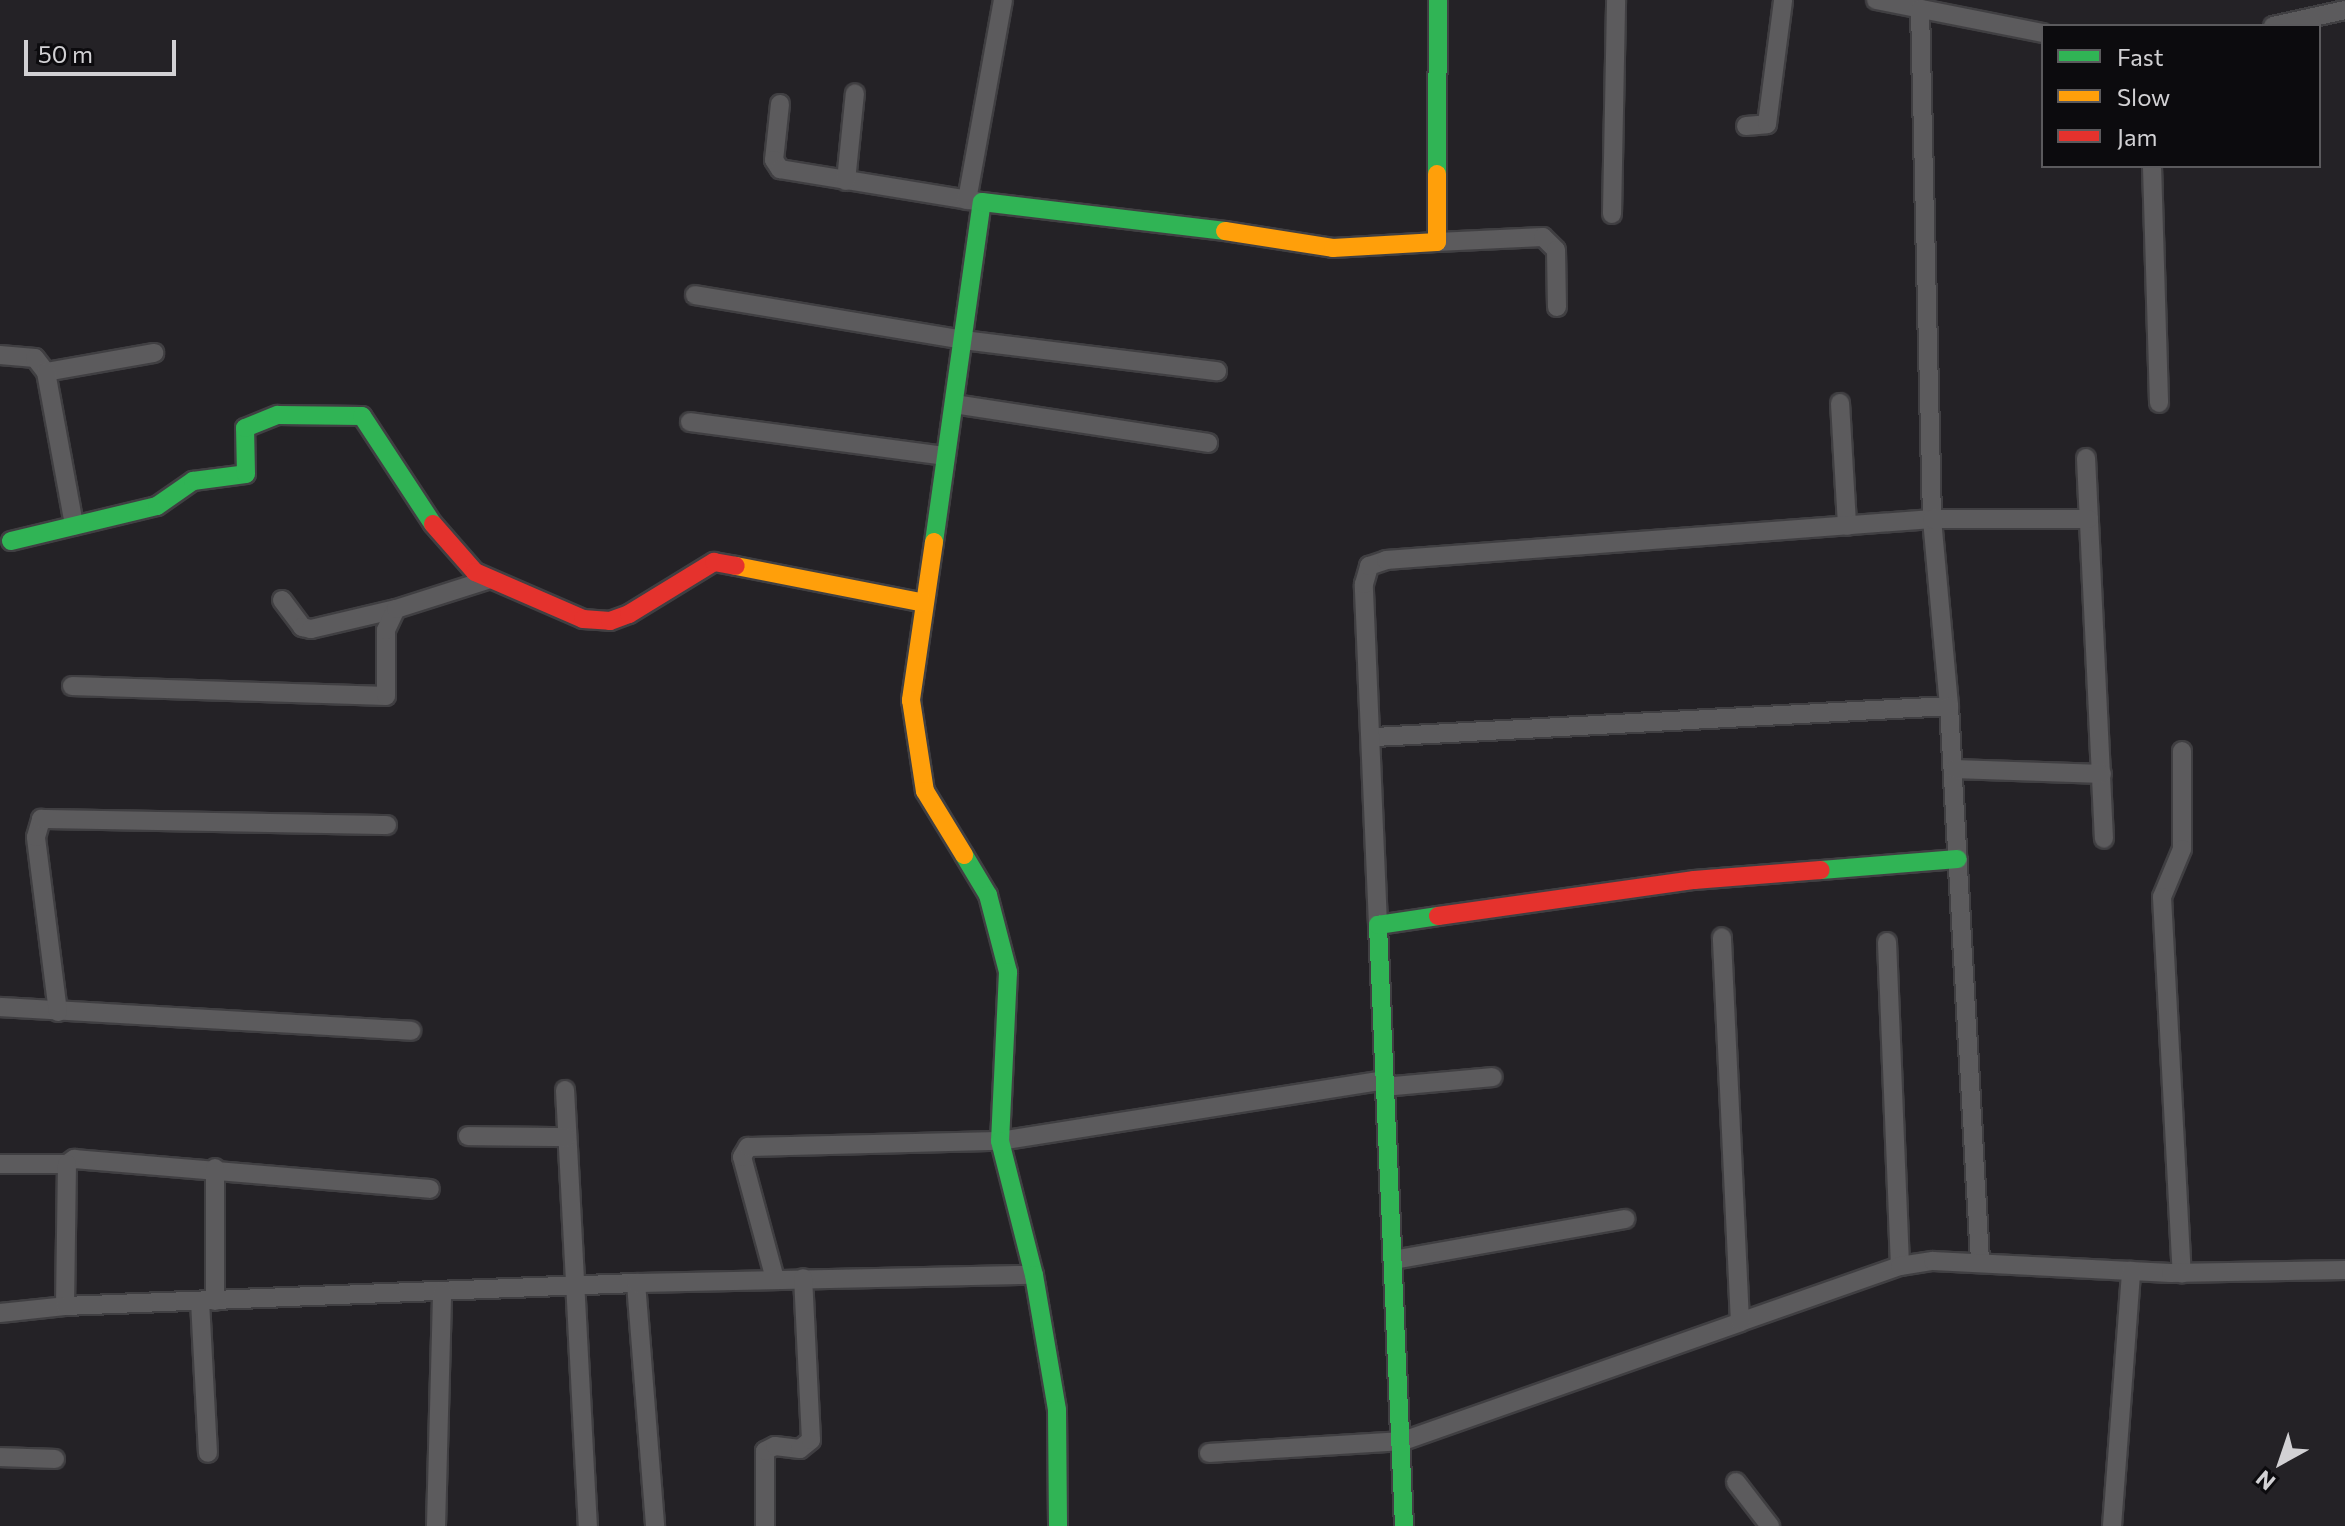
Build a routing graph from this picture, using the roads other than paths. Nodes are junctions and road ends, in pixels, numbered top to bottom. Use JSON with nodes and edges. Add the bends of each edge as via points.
{"nodes":[{"id":1,"x":1003,"y":0,"type":"edge"},
{"id":2,"x":1438,"y":0,"type":"edge"},
{"id":3,"x":1616,"y":0,"type":"edge"},
{"id":4,"x":1783,"y":0,"type":"edge"},
{"id":5,"x":1876,"y":0,"type":"edge"},
{"id":6,"x":1920,"y":9,"type":"junction"},
{"id":7,"x":2345,"y":10,"type":"edge"},
{"id":8,"x":2286,"y":24,"type":"edge"},
{"id":9,"x":2041,"y":33,"type":"edge"},
{"id":10,"x":855,"y":93,"type":"dead end"},
{"id":11,"x":780,"y":104,"type":"dead end"},
{"id":12,"x":1746,"y":126,"type":"dead end"},
{"id":13,"x":2152,"y":168,"type":"edge"},
{"id":14,"x":846,"y":181,"type":"junction"},
{"id":15,"x":974,"y":201,"type":"junction"},
{"id":16,"x":1612,"y":214,"type":"dead end"},
{"id":17,"x":1437,"y":242,"type":"junction"},
{"id":18,"x":695,"y":295,"type":"dead end"},
{"id":19,"x":1557,"y":307,"type":"dead end"},
{"id":20,"x":963,"y":340,"type":"junction"},
{"id":21,"x":154,"y":353,"type":"dead end"},
{"id":22,"x":0,"y":355,"type":"edge"},
{"id":23,"x":1217,"y":371,"type":"dead end"},
{"id":24,"x":46,"y":372,"type":"junction"},
{"id":25,"x":1840,"y":403,"type":"dead end"},
{"id":26,"x":2159,"y":403,"type":"dead end"},
{"id":27,"x":954,"y":404,"type":"junction"},
{"id":28,"x":690,"y":422,"type":"dead end"},
{"id":29,"x":1208,"y":443,"type":"dead end"},
{"id":30,"x":945,"y":456,"type":"junction"},
{"id":31,"x":2086,"y":458,"type":"dead end"},
{"id":32,"x":1932,"y":519,"type":"junction"},
{"id":33,"x":2089,"y":519,"type":"junction"},
{"id":34,"x":74,"y":525,"type":"junction"},
{"id":35,"x":1847,"y":526,"type":"junction"},
{"id":36,"x":11,"y":541,"type":"dead end"},
{"id":37,"x":487,"y":580,"type":"junction"},
{"id":38,"x":282,"y":600,"type":"dead end"},
{"id":39,"x":924,"y":603,"type":"junction"},
{"id":40,"x":396,"y":609,"type":"junction"},
{"id":41,"x":72,"y":686,"type":"dead end"},
{"id":42,"x":1949,"y":706,"type":"junction"},
{"id":43,"x":1375,"y":737,"type":"junction"},
{"id":44,"x":2182,"y":751,"type":"dead end"},
{"id":45,"x":1955,"y":769,"type":"junction"},
{"id":46,"x":2102,"y":774,"type":"junction"},
{"id":47,"x":387,"y":825,"type":"dead end"},
{"id":48,"x":2104,"y":839,"type":"dead end"},
{"id":49,"x":1958,"y":859,"type":"junction"},
{"id":50,"x":1378,"y":925,"type":"junction"},
{"id":51,"x":1722,"y":937,"type":"dead end"},
{"id":52,"x":1887,"y":942,"type":"dead end"},
{"id":53,"x":0,"y":1007,"type":"edge"},
{"id":54,"x":58,"y":1012,"type":"junction"},
{"id":55,"x":411,"y":1031,"type":"dead end"},
{"id":56,"x":1493,"y":1077,"type":"dead end"},
{"id":57,"x":1384,"y":1084,"type":"junction"},
{"id":58,"x":565,"y":1090,"type":"dead end"},
{"id":59,"x":468,"y":1136,"type":"dead end"},
{"id":60,"x":567,"y":1137,"type":"junction"},
{"id":61,"x":1000,"y":1141,"type":"junction"},
{"id":62,"x":0,"y":1164,"type":"edge"},
{"id":63,"x":67,"y":1164,"type":"junction"},
{"id":64,"x":215,"y":1168,"type":"junction"},
{"id":65,"x":430,"y":1189,"type":"dead end"},
{"id":66,"x":1625,"y":1219,"type":"dead end"},
{"id":67,"x":1393,"y":1260,"type":"junction"},
{"id":68,"x":1980,"y":1261,"type":"junction"},
{"id":69,"x":1900,"y":1266,"type":"junction"},
{"id":70,"x":2345,"y":1270,"type":"edge"},
{"id":71,"x":2131,"y":1271,"type":"junction"},
{"id":72,"x":2182,"y":1273,"type":"junction"},
{"id":73,"x":1034,"y":1275,"type":"junction"},
{"id":74,"x":803,"y":1278,"type":"junction"},
{"id":75,"x":775,"y":1279,"type":"junction"},
{"id":76,"x":636,"y":1283,"type":"junction"},
{"id":77,"x":572,"y":1287,"type":"junction"},
{"id":78,"x":442,"y":1292,"type":"junction"},
{"id":79,"x":207,"y":1301,"type":"junction"},
{"id":80,"x":65,"y":1306,"type":"junction"},
{"id":81,"x":0,"y":1313,"type":"edge"},
{"id":82,"x":1740,"y":1322,"type":"junction"},
{"id":83,"x":1403,"y":1441,"type":"junction"},
{"id":84,"x":208,"y":1453,"type":"dead end"},
{"id":85,"x":1209,"y":1453,"type":"dead end"},
{"id":86,"x":0,"y":1457,"type":"edge"},
{"id":87,"x":55,"y":1459,"type":"dead end"},
{"id":88,"x":1736,"y":1482,"type":"dead end"},
{"id":89,"x":436,"y":1526,"type":"edge"},
{"id":90,"x":588,"y":1526,"type":"edge"},
{"id":91,"x":655,"y":1526,"type":"edge"},
{"id":92,"x":765,"y":1526,"type":"edge"},
{"id":93,"x":1058,"y":1526,"type":"edge"},
{"id":94,"x":1404,"y":1526,"type":"edge"},
{"id":95,"x":1770,"y":1526,"type":"edge"},
{"id":96,"x":2112,"y":1526,"type":"edge"}],
"edges":[{"from":1,"to":15,"type":"street"},
{"from":2,"to":17,"type":"street"},
{"from":3,"to":16,"type":"street"},
{"from":4,"to":12,"type":"street","via":[[1767,124]]},
{"from":5,"to":6,"type":"street"},
{"from":6,"to":9,"type":"street"},
{"from":6,"to":32,"type":"street"},
{"from":7,"to":8,"type":"street"},
{"from":10,"to":14,"type":"street"},
{"from":11,"to":14,"type":"street","via":[[776,167]]},
{"from":13,"to":26,"type":"street"},
{"from":14,"to":15,"type":"street"},
{"from":15,"to":17,"type":"street","via":[[1138,218],[1333,248]]},
{"from":15,"to":20,"type":"street"},
{"from":17,"to":19,"type":"street","via":[[1543,237],[1556,250]]},
{"from":18,"to":20,"type":"street"},
{"from":20,"to":23,"type":"street"},
{"from":20,"to":27,"type":"street"},
{"from":21,"to":24,"type":"street"},
{"from":22,"to":24,"type":"street","via":[[35,358]]},
{"from":24,"to":34,"type":"street"},
{"from":25,"to":35,"type":"street"},
{"from":27,"to":29,"type":"street"},
{"from":27,"to":30,"type":"street"},
{"from":28,"to":30,"type":"street"},
{"from":30,"to":39,"type":"street"},
{"from":31,"to":33,"type":"street"},
{"from":32,"to":33,"type":"street"},
{"from":32,"to":35,"type":"street"},
{"from":32,"to":42,"type":"street"},
{"from":33,"to":46,"type":"street"},
{"from":34,"to":36,"type":"street"},
{"from":34,"to":37,"type":"street","via":[[157,506],[193,481],[246,474],[245,428],[251,422],[278,415],[362,416],[432,523]]},
{"from":35,"to":43,"type":"street","via":[[1386,560],[1369,566],[1364,584]]},
{"from":37,"to":39,"type":"street","via":[[598,622],[629,614],[714,562]]},
{"from":37,"to":40,"type":"street"},
{"from":38,"to":40,"type":"street","via":[[302,627],[311,629]]},
{"from":39,"to":61,"type":"street","via":[[911,700],[919,766],[925,791],[988,895],[1008,972]]},
{"from":40,"to":41,"type":"street","via":[[386,630],[386,696]]},
{"from":42,"to":43,"type":"street"},
{"from":42,"to":45,"type":"street"},
{"from":43,"to":50,"type":"street"},
{"from":44,"to":72,"type":"street","via":[[2182,849],[2162,897]]},
{"from":45,"to":46,"type":"street"},
{"from":45,"to":49,"type":"street"},
{"from":46,"to":48,"type":"street"},
{"from":47,"to":54,"type":"street","via":[[41,819],[36,837]]},
{"from":49,"to":50,"type":"street","via":[[1694,880]]},
{"from":49,"to":68,"type":"street"},
{"from":50,"to":57,"type":"street"},
{"from":51,"to":82,"type":"street"},
{"from":52,"to":69,"type":"street"},
{"from":53,"to":54,"type":"street"},
{"from":54,"to":55,"type":"street"},
{"from":56,"to":57,"type":"street"},
{"from":57,"to":61,"type":"street"},
{"from":57,"to":67,"type":"street"},
{"from":58,"to":60,"type":"street"},
{"from":59,"to":60,"type":"street"},
{"from":60,"to":77,"type":"street"},
{"from":61,"to":73,"type":"street"},
{"from":61,"to":75,"type":"street","via":[[748,1147],[742,1157]]},
{"from":62,"to":63,"type":"street"},
{"from":63,"to":64,"type":"street","via":[[74,1159]]},
{"from":63,"to":80,"type":"street"},
{"from":64,"to":65,"type":"street"},
{"from":64,"to":79,"type":"street"},
{"from":66,"to":67,"type":"street"},
{"from":67,"to":83,"type":"street"},
{"from":68,"to":69,"type":"street"},
{"from":68,"to":71,"type":"street"},
{"from":69,"to":82,"type":"street"},
{"from":70,"to":72,"type":"street"},
{"from":71,"to":72,"type":"street"},
{"from":71,"to":96,"type":"street"},
{"from":73,"to":74,"type":"street"},
{"from":73,"to":93,"type":"street","via":[[1057,1410]]},
{"from":74,"to":75,"type":"street"},
{"from":74,"to":92,"type":"street","via":[[811,1440],[800,1449],[775,1446],[765,1451]]},
{"from":75,"to":76,"type":"street"},
{"from":76,"to":77,"type":"street"},
{"from":76,"to":91,"type":"street"},
{"from":77,"to":78,"type":"street"},
{"from":77,"to":90,"type":"street"},
{"from":78,"to":79,"type":"street"},
{"from":78,"to":89,"type":"street"},
{"from":79,"to":80,"type":"street"},
{"from":79,"to":84,"type":"street"},
{"from":80,"to":81,"type":"street"},
{"from":82,"to":83,"type":"street"},
{"from":83,"to":85,"type":"street"},
{"from":83,"to":94,"type":"street"},
{"from":86,"to":87,"type":"street"},
{"from":88,"to":95,"type":"street"}]}
